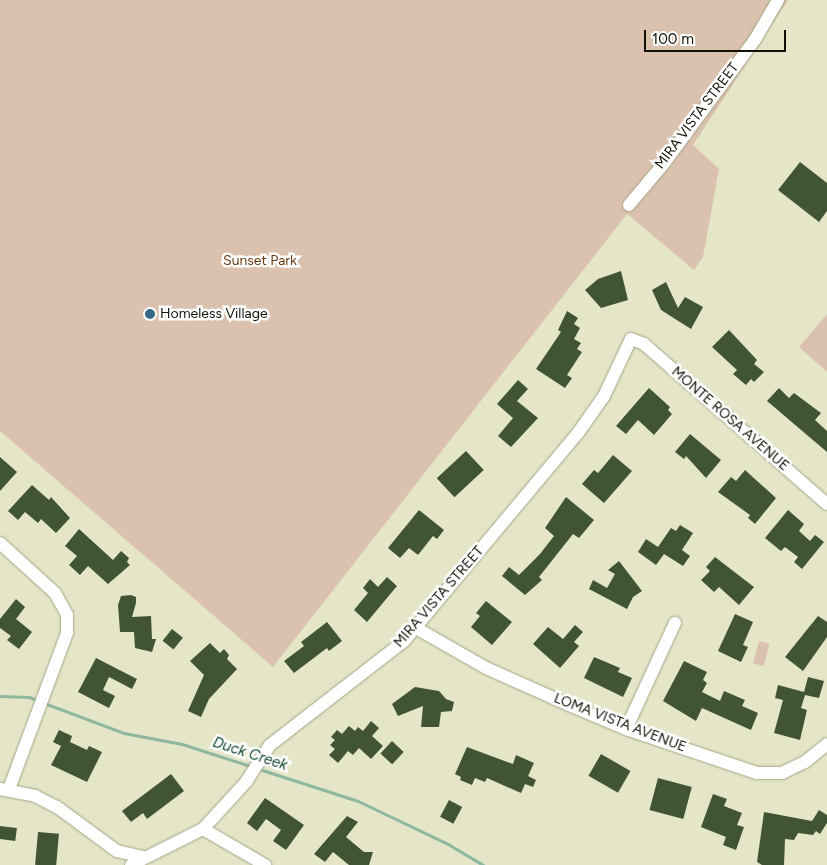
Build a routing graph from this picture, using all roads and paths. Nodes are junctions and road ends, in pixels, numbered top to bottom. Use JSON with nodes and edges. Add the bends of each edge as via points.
{"nodes":[{"id":1,"x":778,"y":0,"type":"edge"},
{"id":2,"x":629,"y":205,"type":"dead end"},
{"id":3,"x":631,"y":339,"type":"joint"},
{"id":4,"x":827,"y":504,"type":"edge"},
{"id":5,"x":0,"y":543,"type":"edge"},
{"id":6,"x":675,"y":624,"type":"dead end"},
{"id":7,"x":416,"y":628,"type":"junction"},
{"id":8,"x":626,"y":728,"type":"junction"},
{"id":9,"x":827,"y":744,"type":"edge"},
{"id":10,"x":5,"y":789,"type":"edge"},
{"id":11,"x":203,"y":829,"type":"junction"},
{"id":12,"x":144,"y":857,"type":"junction"},
{"id":13,"x":131,"y":865,"type":"edge"},
{"id":14,"x":265,"y":865,"type":"edge"}],
"edges":[{"from":1,"to":2,"type":"street","name":"MIRA VISTA STREET","via":[[665,162]]},
{"from":3,"to":4,"type":"street","name":"MONTE ROSA AVENUE","via":[[644,344]]},
{"from":3,"to":7,"type":"street","name":"MIRA VISTA STREET","via":[[604,396],[578,433]]},
{"from":5,"to":10,"type":"street","via":[[54,593],[67,615],[67,633]]},
{"from":6,"to":8,"type":"street"},
{"from":7,"to":8,"type":"street","name":"LOMA VISTA AVENUE","via":[[486,668]]},
{"from":7,"to":11,"type":"street","name":"MIRA VISTA STREET","via":[[381,661],[270,745],[246,782]]},
{"from":8,"to":9,"type":"street","name":"LOMA VISTA AVENUE","via":[[757,773],[782,773],[806,762]]},
{"from":10,"to":12,"type":"street","via":[[57,808],[117,852]]},
{"from":11,"to":12,"type":"street","name":"MIRA VISTA STREET"},
{"from":11,"to":14,"type":"street"},
{"from":12,"to":13,"type":"street","name":"MIRA VISTA STREET"}]}
